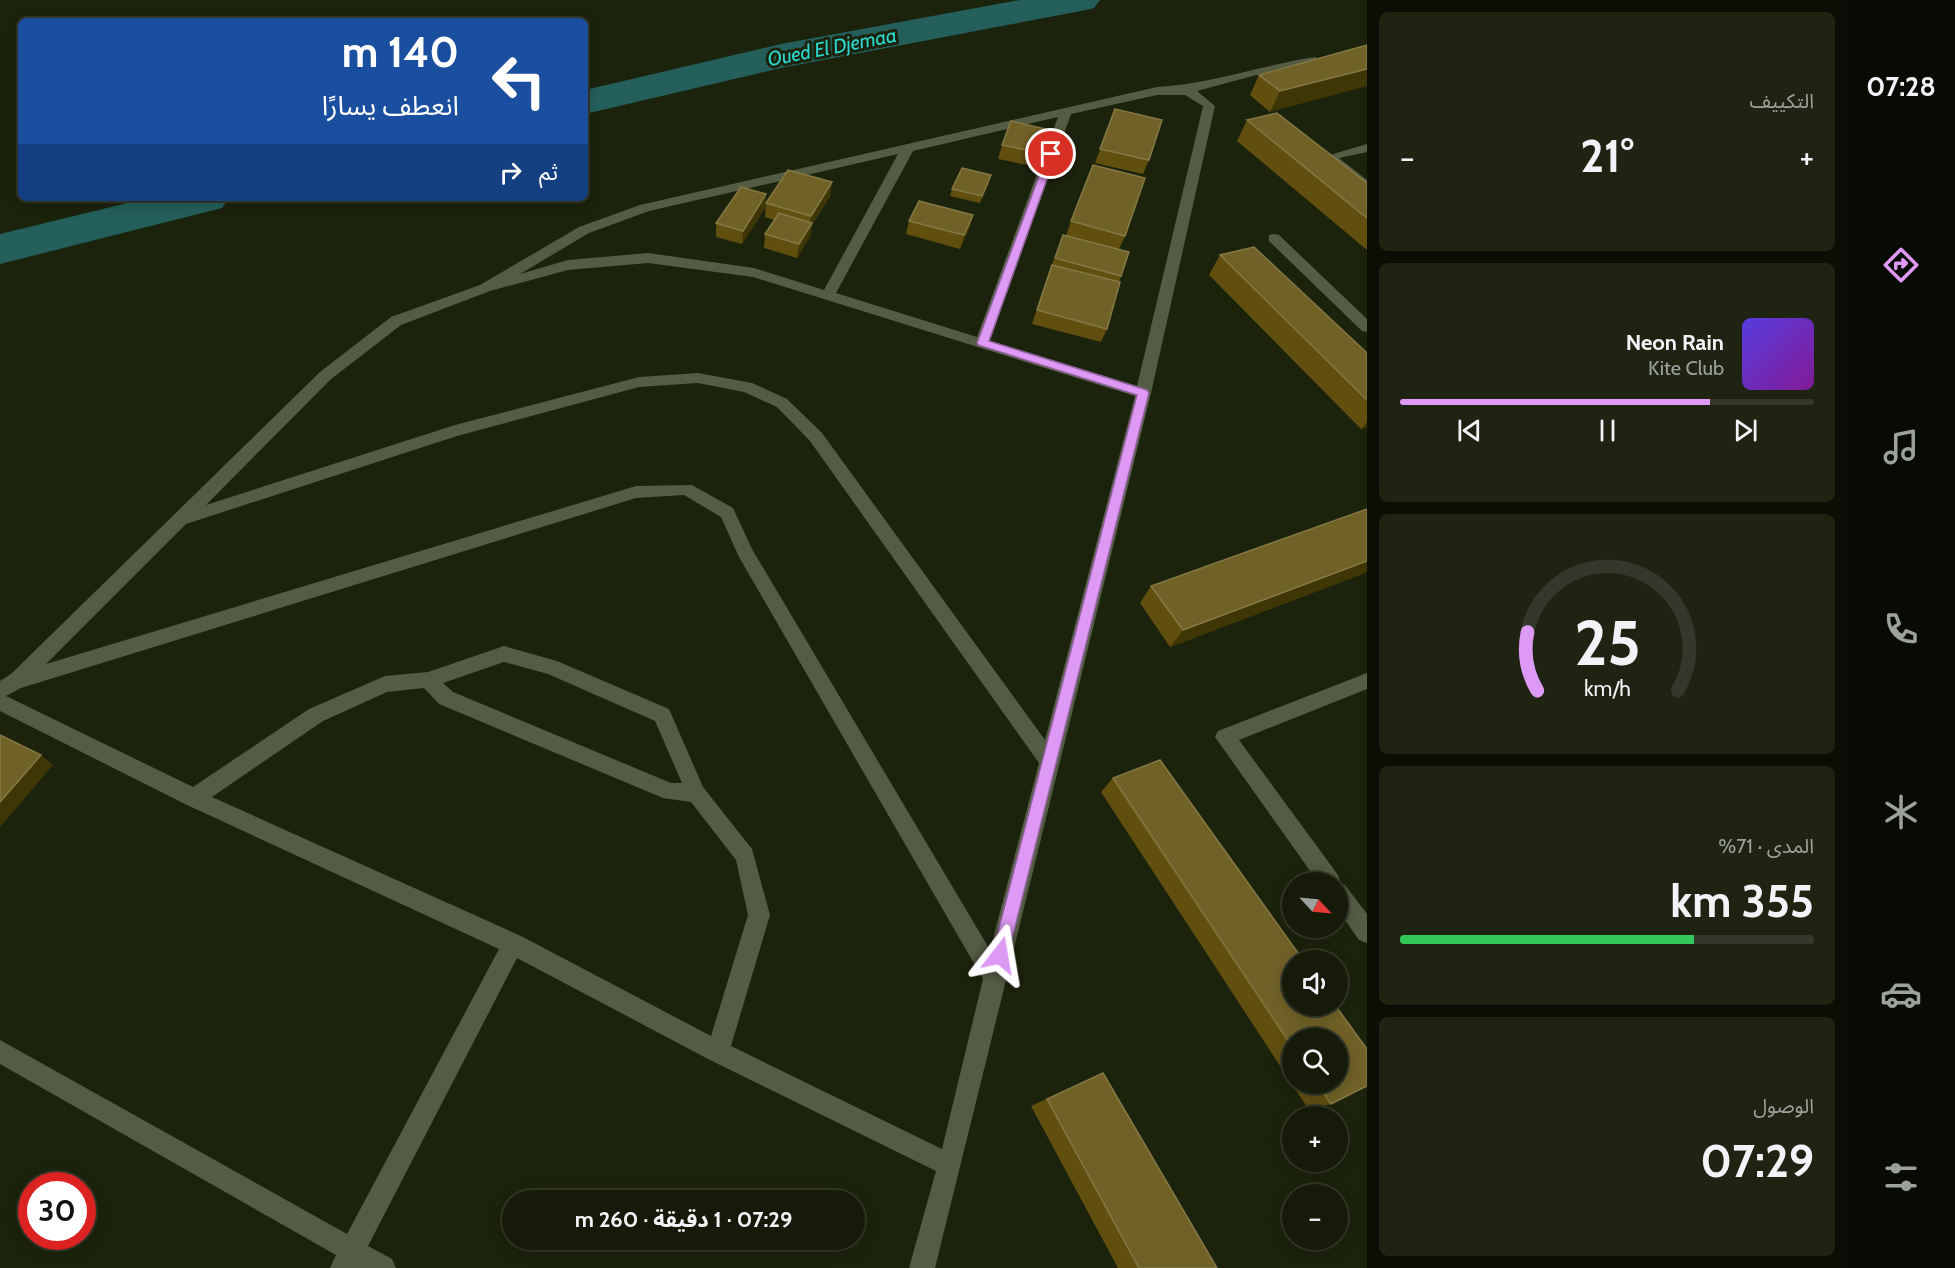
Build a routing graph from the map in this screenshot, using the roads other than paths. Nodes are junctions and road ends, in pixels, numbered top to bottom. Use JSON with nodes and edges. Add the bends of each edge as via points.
{"nodes":[{"id":1,"x":1324,"y":58,"type":"edge"},
{"id":2,"x":1185,"y":90,"type":"junction"},
{"id":3,"x":1066,"y":112,"type":"junction"},
{"id":4,"x":908,"y":148,"type":"junction"},
{"id":5,"x":1367,"y":148,"type":"edge"},
{"id":6,"x":1367,"y":186,"type":"edge"},
{"id":7,"x":1274,"y":238,"type":"dead end"},
{"id":8,"x":485,"y":288,"type":"junction"},
{"id":9,"x":828,"y":296,"type":"junction"},
{"id":10,"x":1367,"y":327,"type":"edge"},
{"id":11,"x":982,"y":343,"type":"junction"},
{"id":12,"x":1143,"y":393,"type":"junction"},
{"id":13,"x":180,"y":519,"type":"junction"},
{"id":14,"x":18,"y":680,"type":"junction"},
{"id":15,"x":428,"y":680,"type":"junction"},
{"id":16,"x":1367,"y":681,"type":"edge"},
{"id":17,"x":0,"y":690,"type":"edge"},
{"id":18,"x":0,"y":702,"type":"edge"},
{"id":19,"x":1049,"y":761,"type":"junction"},
{"id":20,"x":696,"y":793,"type":"junction"},
{"id":21,"x":194,"y":798,"type":"junction"},
{"id":22,"x":1323,"y":872,"type":"edge"},
{"id":23,"x":1348,"y":906,"type":"edge"},
{"id":24,"x":1367,"y":932,"type":"edge"},
{"id":25,"x":513,"y":944,"type":"junction"},
{"id":26,"x":994,"y":977,"type":"junction"},
{"id":27,"x":0,"y":1051,"type":"edge"},
{"id":28,"x":718,"y":1052,"type":"junction"},
{"id":29,"x":950,"y":1166,"type":"junction"},
{"id":30,"x":347,"y":1259,"type":"edge"},
{"id":31,"x":383,"y":1268,"type":"edge"},
{"id":32,"x":922,"y":1268,"type":"edge"}],
"edges":[{"from":1,"to":2,"type":"street"},
{"from":2,"to":3,"type":"street","via":[[1157,91]]},
{"from":2,"to":12,"type":"street","via":[[1201,96],[1209,106]]},
{"from":3,"to":4,"type":"street"},
{"from":3,"to":11,"type":"street"},
{"from":4,"to":8,"type":"street","via":[[645,208],[584,230]]},
{"from":4,"to":9,"type":"street"},
{"from":5,"to":6,"type":"street","via":[[1329,158]]},
{"from":7,"to":10,"type":"street"},
{"from":8,"to":9,"type":"street","via":[[568,265],[648,258],[754,273]]},
{"from":8,"to":13,"type":"street","via":[[396,321],[325,376]]},
{"from":9,"to":11,"type":"street"},
{"from":11,"to":12,"type":"street"},
{"from":12,"to":19,"type":"street"},
{"from":13,"to":14,"type":"street"},
{"from":13,"to":19,"type":"street","via":[[455,431],[639,382],[698,378],[747,387],[783,403],[816,437]]},
{"from":14,"to":17,"type":"street"},
{"from":14,"to":26,"type":"street","via":[[636,492],[686,489],[727,513],[745,552]]},
{"from":15,"to":20,"type":"street","via":[[446,698],[670,792]]},
{"from":15,"to":20,"type":"street","via":[[504,654],[551,667],[662,715]]},
{"from":15,"to":21,"type":"street","via":[[385,684],[316,715]]},
{"from":16,"to":22,"type":"street","via":[[1225,737]]},
{"from":18,"to":21,"type":"street"},
{"from":19,"to":26,"type":"street"},
{"from":20,"to":28,"type":"street","via":[[745,856],[759,915]]},
{"from":21,"to":25,"type":"street"},
{"from":23,"to":24,"type":"street"},
{"from":25,"to":28,"type":"street"},
{"from":25,"to":30,"type":"street"},
{"from":26,"to":29,"type":"street"},
{"from":27,"to":30,"type":"street"},
{"from":28,"to":29,"type":"street"},
{"from":29,"to":32,"type":"street"},
{"from":30,"to":31,"type":"street"}]}
